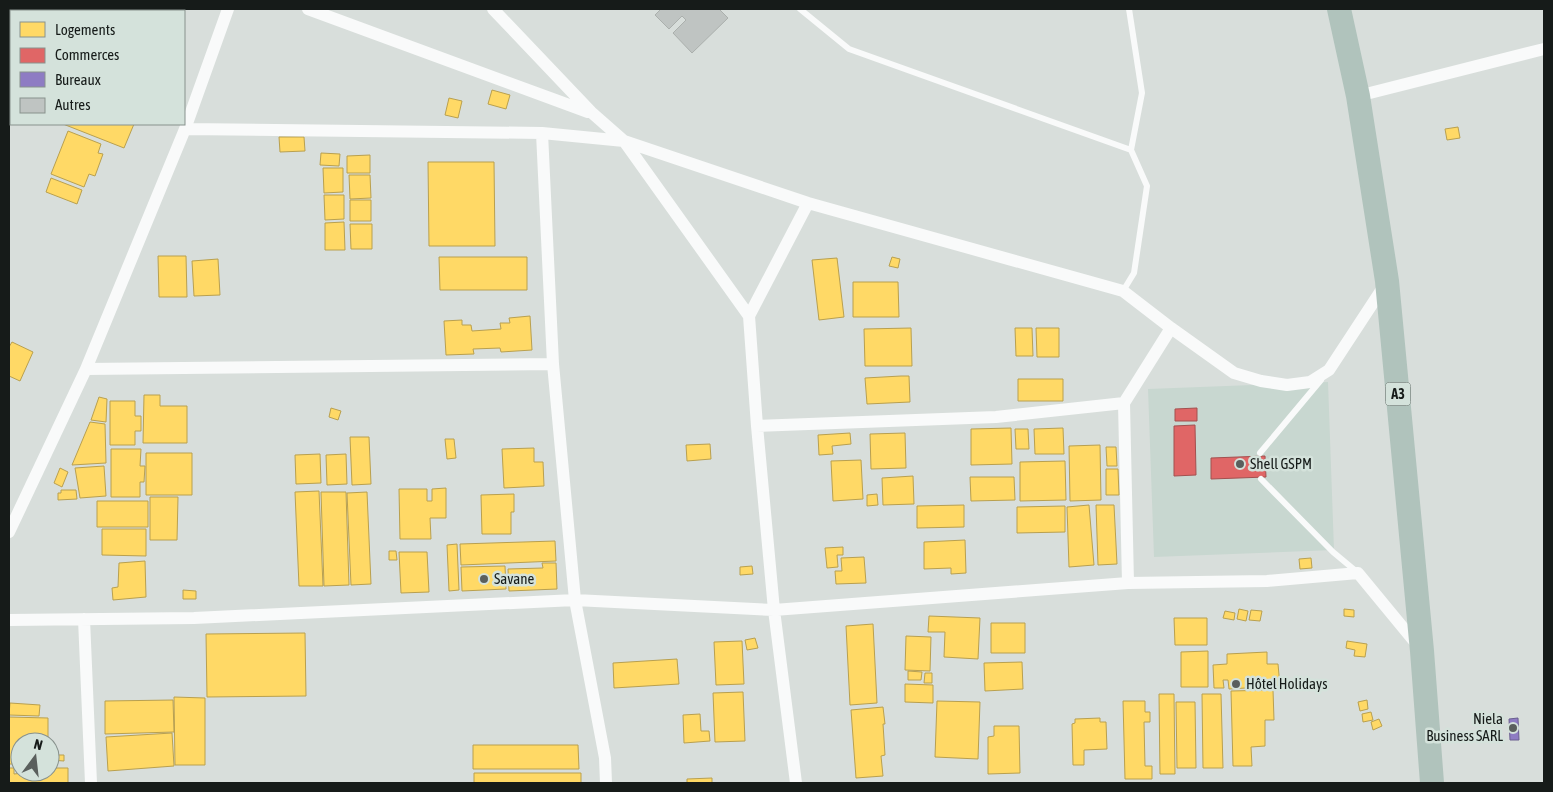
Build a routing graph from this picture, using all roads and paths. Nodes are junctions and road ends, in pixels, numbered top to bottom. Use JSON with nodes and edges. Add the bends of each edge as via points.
{"nodes":[{"id":1,"x":228,"y":9,"type":"edge"},
{"id":2,"x":308,"y":9,"type":"edge"},
{"id":3,"x":493,"y":9,"type":"edge"},
{"id":4,"x":800,"y":9,"type":"edge"},
{"id":5,"x":1130,"y":9,"type":"edge"},
{"id":6,"x":1339,"y":9,"type":"edge"},
{"id":7,"x":1544,"y":49,"type":"edge"},
{"id":8,"x":1358,"y":96,"type":"junction"},
{"id":9,"x":590,"y":112,"type":"junction"},
{"id":10,"x":185,"y":130,"type":"junction"},
{"id":11,"x":542,"y":133,"type":"junction"},
{"id":12,"x":624,"y":141,"type":"junction"},
{"id":13,"x":1131,"y":150,"type":"junction"},
{"id":14,"x":808,"y":203,"type":"junction"},
{"id":15,"x":1387,"y":281,"type":"junction"},
{"id":16,"x":1123,"y":291,"type":"junction"},
{"id":17,"x":749,"y":316,"type":"junction"},
{"id":18,"x":1171,"y":328,"type":"junction"},
{"id":19,"x":553,"y":364,"type":"junction"},
{"id":20,"x":86,"y":369,"type":"junction"},
{"id":21,"x":1329,"y":370,"type":"junction"},
{"id":22,"x":1124,"y":403,"type":"junction"},
{"id":23,"x":756,"y":426,"type":"junction"},
{"id":24,"x":1260,"y":453,"type":"dead end"},
{"id":25,"x":1261,"y":479,"type":"dead end"},
{"id":26,"x":9,"y":532,"type":"edge"},
{"id":27,"x":1358,"y":573,"type":"junction"},
{"id":28,"x":1128,"y":583,"type":"junction"},
{"id":29,"x":575,"y":600,"type":"junction"},
{"id":30,"x":774,"y":610,"type":"junction"},
{"id":31,"x":84,"y":619,"type":"junction"},
{"id":32,"x":9,"y":620,"type":"edge"},
{"id":33,"x":1422,"y":651,"type":"junction"},
{"id":34,"x":91,"y":783,"type":"edge"},
{"id":35,"x":606,"y":783,"type":"edge"},
{"id":36,"x":796,"y":783,"type":"edge"},
{"id":37,"x":1432,"y":783,"type":"edge"}],
"edges":[{"from":1,"to":10,"type":"street"},
{"from":2,"to":9,"type":"street"},
{"from":3,"to":9,"type":"street"},
{"from":4,"to":13,"type":"lane","via":[[849,49]]},
{"from":5,"to":13,"type":"lane","via":[[1142,93]]},
{"from":6,"to":8,"type":"highway","number":"A3"},
{"from":7,"to":8,"type":"street"},
{"from":8,"to":15,"type":"highway","number":"A3"},
{"from":9,"to":12,"type":"street"},
{"from":10,"to":11,"type":"street"},
{"from":10,"to":20,"type":"street"},
{"from":11,"to":12,"type":"street"},
{"from":11,"to":19,"type":"street"},
{"from":12,"to":14,"type":"street"},
{"from":12,"to":17,"type":"street"},
{"from":13,"to":16,"type":"lane","via":[[1147,186],[1134,273]]},
{"from":14,"to":16,"type":"street"},
{"from":14,"to":17,"type":"street"},
{"from":15,"to":21,"type":"street"},
{"from":15,"to":33,"type":"highway","number":"A3"},
{"from":16,"to":18,"type":"street"},
{"from":17,"to":23,"type":"street"},
{"from":18,"to":21,"type":"street","via":[[1234,373],[1260,381],[1287,385],[1310,382]]},
{"from":18,"to":22,"type":"street"},
{"from":19,"to":20,"type":"street"},
{"from":19,"to":29,"type":"street"},
{"from":20,"to":26,"type":"street"},
{"from":21,"to":24,"type":"lane"},
{"from":22,"to":23,"type":"street","via":[[996,417]]},
{"from":22,"to":28,"type":"street"},
{"from":23,"to":30,"type":"street"},
{"from":25,"to":27,"type":"lane"},
{"from":27,"to":28,"type":"street","via":[[1266,581]]},
{"from":27,"to":33,"type":"street"},
{"from":28,"to":30,"type":"street"},
{"from":29,"to":30,"type":"street"},
{"from":29,"to":31,"type":"street","via":[[204,618]]},
{"from":29,"to":35,"type":"street","via":[[605,758]]},
{"from":30,"to":36,"type":"street"},
{"from":31,"to":32,"type":"street"},
{"from":31,"to":34,"type":"street"},
{"from":33,"to":37,"type":"highway","number":"A3"}]}
